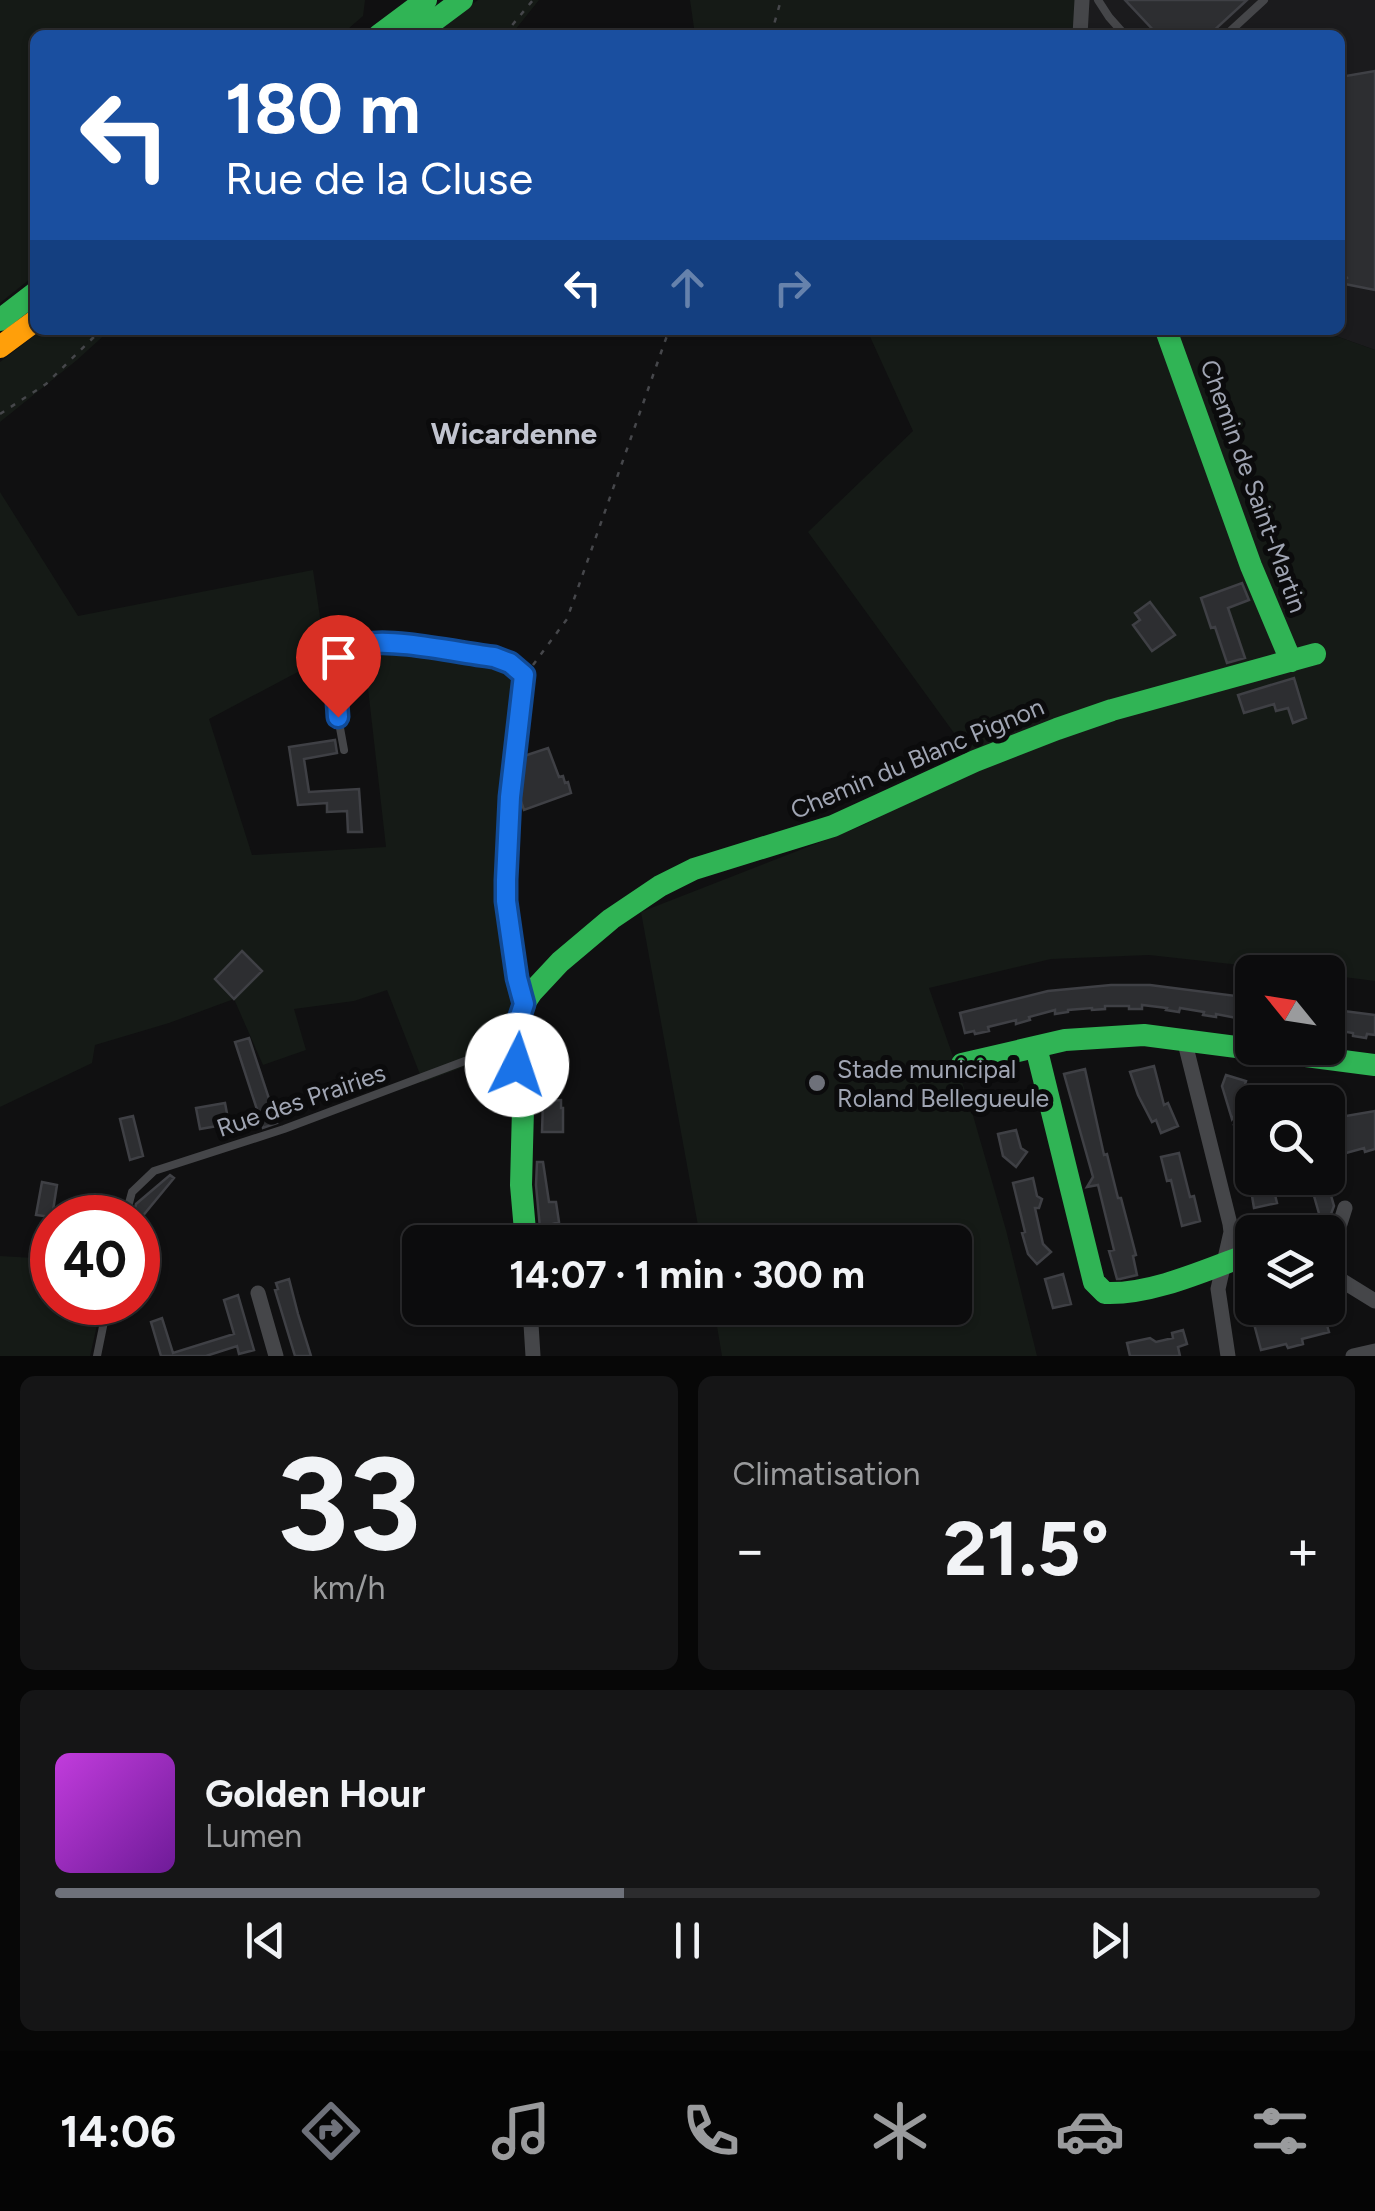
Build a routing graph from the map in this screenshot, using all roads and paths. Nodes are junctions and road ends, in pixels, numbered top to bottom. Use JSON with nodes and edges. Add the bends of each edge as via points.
{"nodes":[{"id":1,"x":426,"y":0,"type":"edge"},
{"id":2,"x":462,"y":0,"type":"edge"},
{"id":3,"x":534,"y":0,"type":"edge"},
{"id":4,"x":781,"y":0,"type":"edge"},
{"id":5,"x":1082,"y":0,"type":"edge"},
{"id":6,"x":1098,"y":0,"type":"edge"},
{"id":7,"x":1264,"y":0,"type":"edge"},
{"id":8,"x":386,"y":30,"type":"edge"},
{"id":9,"x":423,"y":30,"type":"edge"},
{"id":10,"x":508,"y":30,"type":"edge"},
{"id":11,"x":772,"y":30,"type":"edge"},
{"id":12,"x":1080,"y":30,"type":"edge"},
{"id":13,"x":1120,"y":30,"type":"edge"},
{"id":14,"x":1231,"y":30,"type":"edge"},
{"id":15,"x":30,"y":297,"type":"edge"},
{"id":16,"x":0,"y":320,"type":"edge"},
{"id":17,"x":30,"y":325,"type":"edge"},
{"id":18,"x":96,"y":335,"type":"edge"},
{"id":19,"x":666,"y":335,"type":"edge"},
{"id":20,"x":1168,"y":335,"type":"edge"},
{"id":21,"x":0,"y":347,"type":"edge"},
{"id":22,"x":0,"y":414,"type":"edge"},
{"id":23,"x":1315,"y":654,"type":"dead end"},
{"id":24,"x":1291,"y":661,"type":"junction"},
{"id":25,"x":524,"y":675,"type":"junction"},
{"id":26,"x":344,"y":750,"type":"dead end"},
{"id":27,"x":524,"y":1004,"type":"junction"},
{"id":28,"x":1184,"y":1039,"type":"junction"},
{"id":29,"x":513,"y":1043,"type":"junction"},
{"id":30,"x":1036,"y":1047,"type":"junction"},
{"id":31,"x":962,"y":1064,"type":"dead end"},
{"id":32,"x":1374,"y":1065,"type":"edge"},
{"id":33,"x":131,"y":1195,"type":"edge"},
{"id":34,"x":1345,"y":1208,"type":"dead end"},
{"id":35,"x":1343,"y":1215,"type":"edge"},
{"id":36,"x":525,"y":1225,"type":"edge"},
{"id":37,"x":1235,"y":1259,"type":"edge"},
{"id":38,"x":1223,"y":1263,"type":"junction"},
{"id":39,"x":1345,"y":1283,"type":"edge"},
{"id":40,"x":258,"y":1292,"type":"dead end"},
{"id":41,"x":1375,"y":1302,"type":"edge"},
{"id":42,"x":103,"y":1325,"type":"edge"},
{"id":43,"x":531,"y":1325,"type":"edge"},
{"id":44,"x":1375,"y":1351,"type":"edge"},
{"id":45,"x":97,"y":1356,"type":"edge"},
{"id":46,"x":276,"y":1356,"type":"edge"},
{"id":47,"x":533,"y":1356,"type":"edge"},
{"id":48,"x":1228,"y":1356,"type":"edge"},
{"id":49,"x":1353,"y":1356,"type":"edge"}],
"edges":[{"from":1,"to":8,"type":"main road"},
{"from":2,"to":9,"type":"main road"},
{"from":3,"to":10,"type":"path"},
{"from":4,"to":11,"type":"path"},
{"from":5,"to":12,"type":"street"},
{"from":6,"to":13,"type":"lane"},
{"from":7,"to":14,"type":"lane"},
{"from":15,"to":16,"type":"main road"},
{"from":17,"to":21,"type":"main road"},
{"from":18,"to":22,"type":"path","via":[[46,384]]},
{"from":19,"to":25,"type":"path","via":[[567,619]]},
{"from":20,"to":24,"type":"main road","name":"Chemin de Saint-Martin"},
{"from":23,"to":24,"type":"main road","name":"Chemin du Blanc Pignon"},
{"from":24,"to":27,"type":"main road","name":"Chemin du Blanc Pignon","via":[[1098,714],[821,831],[694,868],[587,938]]},
{"from":25,"to":26,"type":"lane","via":[[494,657],[368,644],[342,664],[338,676]]},
{"from":25,"to":27,"type":"lane","via":[[506,880]]},
{"from":27,"to":29,"type":"main road"},
{"from":28,"to":30,"type":"main road","via":[[1098,1037]]},
{"from":28,"to":32,"type":"main road"},
{"from":28,"to":38,"type":"street","via":[[1230,1224]]},
{"from":29,"to":33,"type":"lane","name":"Rue des Prairies","via":[[154,1171]]},
{"from":29,"to":36,"type":"main road","via":[[522,1098]]},
{"from":30,"to":31,"type":"main road"},
{"from":30,"to":38,"type":"main road","via":[[1096,1287],[1117,1295]]},
{"from":34,"to":35,"type":"street"},
{"from":37,"to":38,"type":"main road"},
{"from":38,"to":48,"type":"street","via":[[1218,1289]]},
{"from":39,"to":41,"type":"street"},
{"from":40,"to":46,"type":"street"},
{"from":42,"to":45,"type":"lane"},
{"from":43,"to":47,"type":"street"},
{"from":44,"to":49,"type":"street"}]}
